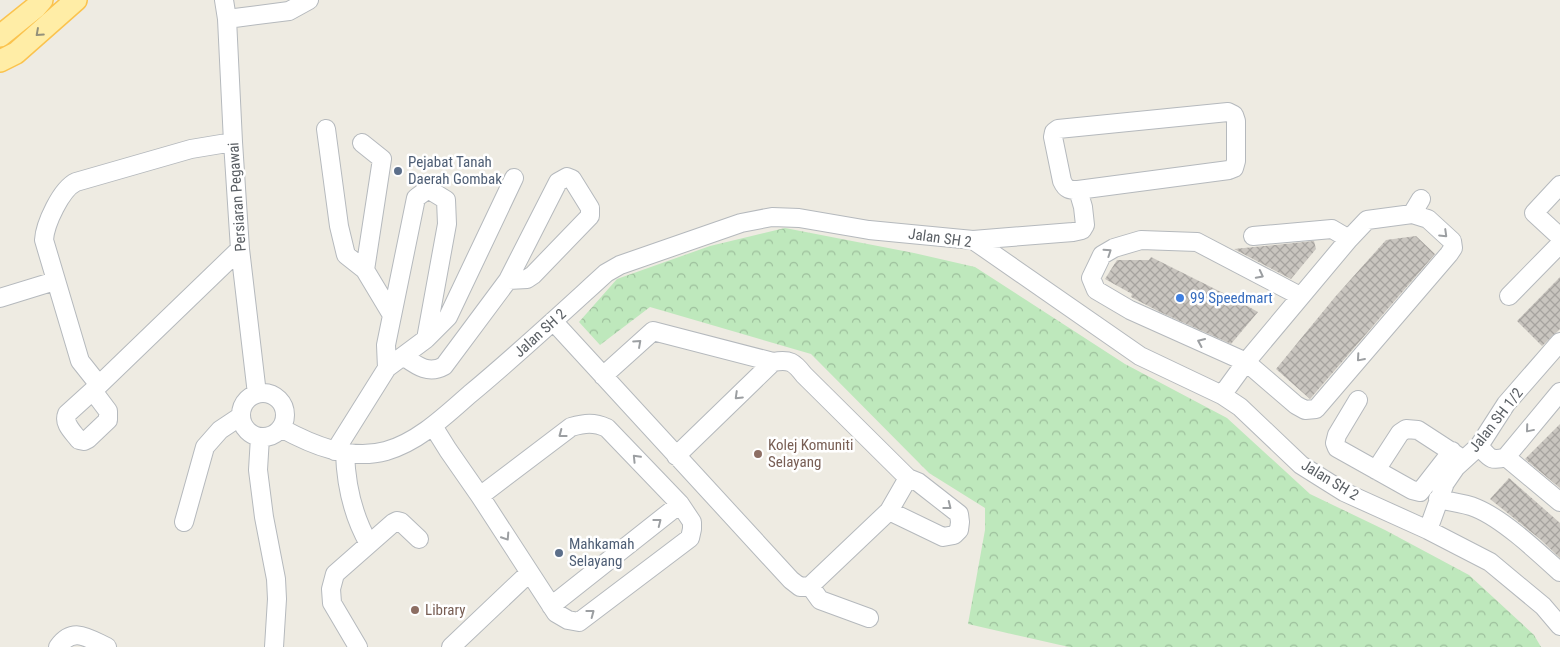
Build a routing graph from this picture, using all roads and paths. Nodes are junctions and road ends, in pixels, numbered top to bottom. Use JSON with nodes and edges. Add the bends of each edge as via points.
{"nodes":[{"id":1,"x":42,"y":0,"type":"edge"},
{"id":2,"x":76,"y":0,"type":"edge"},
{"id":3,"x":224,"y":0,"type":"edge"},
{"id":4,"x":309,"y":0,"type":"edge"},
{"id":5,"x":227,"y":19,"type":"junction"},
{"id":6,"x":0,"y":36,"type":"edge"},
{"id":7,"x":0,"y":60,"type":"edge"},
{"id":8,"x":326,"y":128,"type":"dead end"},
{"id":9,"x":232,"y":142,"type":"junction"},
{"id":10,"x":362,"y":143,"type":"dead end"},
{"id":11,"x":514,"y":178,"type":"dead end"},
{"id":12,"x":1560,"y":185,"type":"edge"},
{"id":13,"x":1078,"y":190,"type":"junction"},
{"id":14,"x":1253,"y":236,"type":"dead end"},
{"id":15,"x":1560,"y":237,"type":"edge"},
{"id":16,"x":1349,"y":239,"type":"junction"},
{"id":17,"x":974,"y":240,"type":"junction"},
{"id":18,"x":1560,"y":244,"type":"edge"},
{"id":19,"x":240,"y":250,"type":"junction"},
{"id":20,"x":365,"y":270,"type":"junction"},
{"id":21,"x":508,"y":280,"type":"junction"},
{"id":22,"x":55,"y":281,"type":"junction"},
{"id":23,"x":1300,"y":296,"type":"junction"},
{"id":24,"x":1510,"y":296,"type":"dead end"},
{"id":25,"x":0,"y":298,"type":"edge"},
{"id":26,"x":392,"y":315,"type":"junction"},
{"id":27,"x":553,"y":321,"type":"junction"},
{"id":28,"x":426,"y":338,"type":"junction"},
{"id":29,"x":1560,"y":342,"type":"edge"},
{"id":30,"x":403,"y":356,"type":"junction"},
{"id":31,"x":773,"y":362,"type":"junction"},
{"id":32,"x":1246,"y":362,"type":"junction"},
{"id":33,"x":387,"y":368,"type":"junction"},
{"id":34,"x":602,"y":376,"type":"junction"},
{"id":35,"x":1560,"y":392,"type":"edge"},
{"id":36,"x":257,"y":394,"type":"junction"},
{"id":37,"x":1222,"y":395,"type":"junction"},
{"id":38,"x":1358,"y":400,"type":"dead end"},
{"id":39,"x":241,"y":416,"type":"junction"},
{"id":40,"x":433,"y":426,"type":"junction"},
{"id":41,"x":281,"y":428,"type":"junction"},
{"id":42,"x":260,"y":437,"type":"junction"},
{"id":43,"x":1479,"y":446,"type":"junction"},
{"id":44,"x":340,"y":452,"type":"junction"},
{"id":45,"x":1458,"y":455,"type":"junction"},
{"id":46,"x":676,"y":456,"type":"junction"},
{"id":47,"x":1506,"y":457,"type":"junction"},
{"id":48,"x":1376,"y":470,"type":"junction"},
{"id":49,"x":908,"y":478,"type":"junction"},
{"id":50,"x":480,"y":496,"type":"junction"},
{"id":51,"x":1438,"y":499,"type":"junction"},
{"id":52,"x":1560,"y":502,"type":"edge"},
{"id":53,"x":680,"y":504,"type":"junction"},
{"id":54,"x":889,"y":511,"type":"junction"},
{"id":55,"x":184,"y":522,"type":"dead end"},
{"id":56,"x":1428,"y":530,"type":"junction"},
{"id":57,"x":419,"y":539,"type":"dead end"},
{"id":58,"x":370,"y":544,"type":"junction"},
{"id":59,"x":1560,"y":572,"type":"edge"},
{"id":60,"x":529,"y":573,"type":"junction"},
{"id":61,"x":810,"y":586,"type":"junction"},
{"id":62,"x":551,"y":606,"type":"junction"},
{"id":63,"x":869,"y":618,"type":"dead end"},
{"id":64,"x":1560,"y":626,"type":"edge"},
{"id":65,"x":58,"y":647,"type":"edge"},
{"id":66,"x":107,"y":647,"type":"edge"},
{"id":67,"x":274,"y":647,"type":"edge"},
{"id":68,"x":358,"y":647,"type":"edge"},
{"id":69,"x":451,"y":647,"type":"edge"}],
"edges":[{"from":1,"to":6,"type":"main road"},
{"from":2,"to":7,"type":"main road","one_way":true,"via":[[16,53]]},
{"from":3,"to":5,"type":"street","name":"Persiaran Pegawai"},
{"from":4,"to":5,"type":"street","via":[[289,10]]},
{"from":5,"to":9,"type":"street","name":"Persiaran Pegawai"},
{"from":8,"to":20,"type":"street","via":[[346,255]]},
{"from":9,"to":19,"type":"street","name":"Persiaran Pegawai"},
{"from":9,"to":22,"type":"street","via":[[191,149],[69,185],[45,229],[44,240]]},
{"from":10,"to":20,"type":"street","via":[[382,159]]},
{"from":11,"to":28,"type":"street","via":[[448,318]]},
{"from":12,"to":15,"type":"street","via":[[1534,213]]},
{"from":13,"to":13,"type":"street","via":[[1234,168],[1234,115],[1228,112],[1058,129],[1053,137],[1062,182],[1064,187]]},
{"from":13,"to":17,"type":"street","via":[[1085,224],[1082,230]]},
{"from":14,"to":16,"type":"street","via":[[1332,229]]},
{"from":16,"to":23,"type":"street"},
{"from":16,"to":32,"type":"street","one_way":true,"via":[[1367,220],[1416,206],[1452,242],[1453,248],[1316,408],[1305,410],[1296,405]]},
{"from":17,"to":27,"type":"street","name":"Jalan SH 2","via":[[772,217],[741,223],[620,264]]},
{"from":17,"to":37,"type":"street","name":"Jalan SH 2","via":[[1140,356]]},
{"from":18,"to":24,"type":"street"},
{"from":19,"to":22,"type":"street","via":[[96,388],[80,361]]},
{"from":19,"to":36,"type":"street","name":"Persiaran Pegawai"},
{"from":20,"to":26,"type":"street"},
{"from":21,"to":21,"type":"street","via":[[527,279],[533,275],[590,216],[590,208],[572,179],[567,177],[558,182]]},
{"from":21,"to":30,"type":"street","via":[[444,366],[438,370],[424,369]]},
{"from":22,"to":25,"type":"street"},
{"from":23,"to":32,"type":"street"},
{"from":32,"to":23,"type":"street","one_way":true,"via":[[1130,310],[1096,290],[1091,278],[1102,255],[1141,240],[1197,242]]},
{"from":26,"to":28,"type":"street","via":[[416,198],[428,189],[446,200],[447,224]]},
{"from":26,"to":33,"type":"street","via":[[386,345]]},
{"from":27,"to":34,"type":"street"},
{"from":27,"to":40,"type":"street","name":"Jalan SH 2"},
{"from":28,"to":30,"type":"street"},
{"from":29,"to":43,"type":"street","name":"Jalan SH 1/2","via":[[1506,404]]},
{"from":30,"to":33,"type":"street"},
{"from":34,"to":31,"type":"street","one_way":true,"via":[[653,331]]},
{"from":31,"to":46,"type":"street","one_way":true},
{"from":31,"to":49,"type":"street","via":[[786,360],[797,365]]},
{"from":32,"to":37,"type":"street"},
{"from":33,"to":44,"type":"street"},
{"from":34,"to":46,"type":"street"},
{"from":35,"to":47,"type":"street","one_way":true},
{"from":36,"to":39,"type":"street","via":[[245,402]]},
{"from":36,"to":41,"type":"street","via":[[272,395],[283,405]]},
{"from":37,"to":56,"type":"street","name":"Jalan SH 2","via":[[1240,407],[1301,465],[1344,492]]},
{"from":38,"to":48,"type":"street","via":[[1335,443],[1337,448]]},
{"from":39,"to":42,"type":"street","via":[[247,430]]},
{"from":39,"to":55,"type":"street","via":[[220,430],[205,447]]},
{"from":40,"to":44,"type":"street","name":"Jalan SH 2","via":[[386,451]]},
{"from":40,"to":50,"type":"street"},
{"from":41,"to":42,"type":"street","via":[[276,434]]},
{"from":41,"to":44,"type":"street","name":"Jalan SH 2"},
{"from":42,"to":67,"type":"street","via":[[258,470],[276,579]]},
{"from":43,"to":45,"type":"street","name":"Jalan SH 1/2"},
{"from":43,"to":47,"type":"street","via":[[1489,458]]},
{"from":44,"to":58,"type":"street","via":[[360,528]]},
{"from":45,"to":48,"type":"street","via":[[1420,492]]},
{"from":45,"to":48,"type":"street","via":[[1418,430],[1406,429]]},
{"from":45,"to":51,"type":"street","name":"Jalan SH 1/2","via":[[1456,466]]},
{"from":46,"to":61,"type":"street","via":[[791,580],[800,588]]},
{"from":47,"to":52,"type":"street"},
{"from":49,"to":54,"type":"street"},
{"from":49,"to":54,"type":"street","one_way":true,"via":[[959,514],[959,530],[954,535],[943,537]]},
{"from":53,"to":50,"type":"street","one_way":true,"via":[[607,428],[586,422],[571,427]]},
{"from":50,"to":60,"type":"street","one_way":true},
{"from":51,"to":56,"type":"street","name":"Jalan SH 1/2"},
{"from":51,"to":59,"type":"street","via":[[1475,508],[1493,517]]},
{"from":62,"to":53,"type":"street","one_way":true},
{"from":62,"to":53,"type":"street","one_way":true,"via":[[568,620],[579,622],[690,538],[692,522]]},
{"from":54,"to":61,"type":"street"},
{"from":56,"to":64,"type":"street","name":"Jalan SH 2","via":[[1490,562],[1543,606]]},
{"from":57,"to":58,"type":"street","via":[[397,521]]},
{"from":58,"to":68,"type":"street","via":[[335,574],[331,589],[332,603]]},
{"from":60,"to":62,"type":"street"},
{"from":60,"to":69,"type":"street"},
{"from":61,"to":63,"type":"street","via":[[820,600]]},
{"from":65,"to":66,"type":"street","via":[[71,635],[83,635]]}]}
